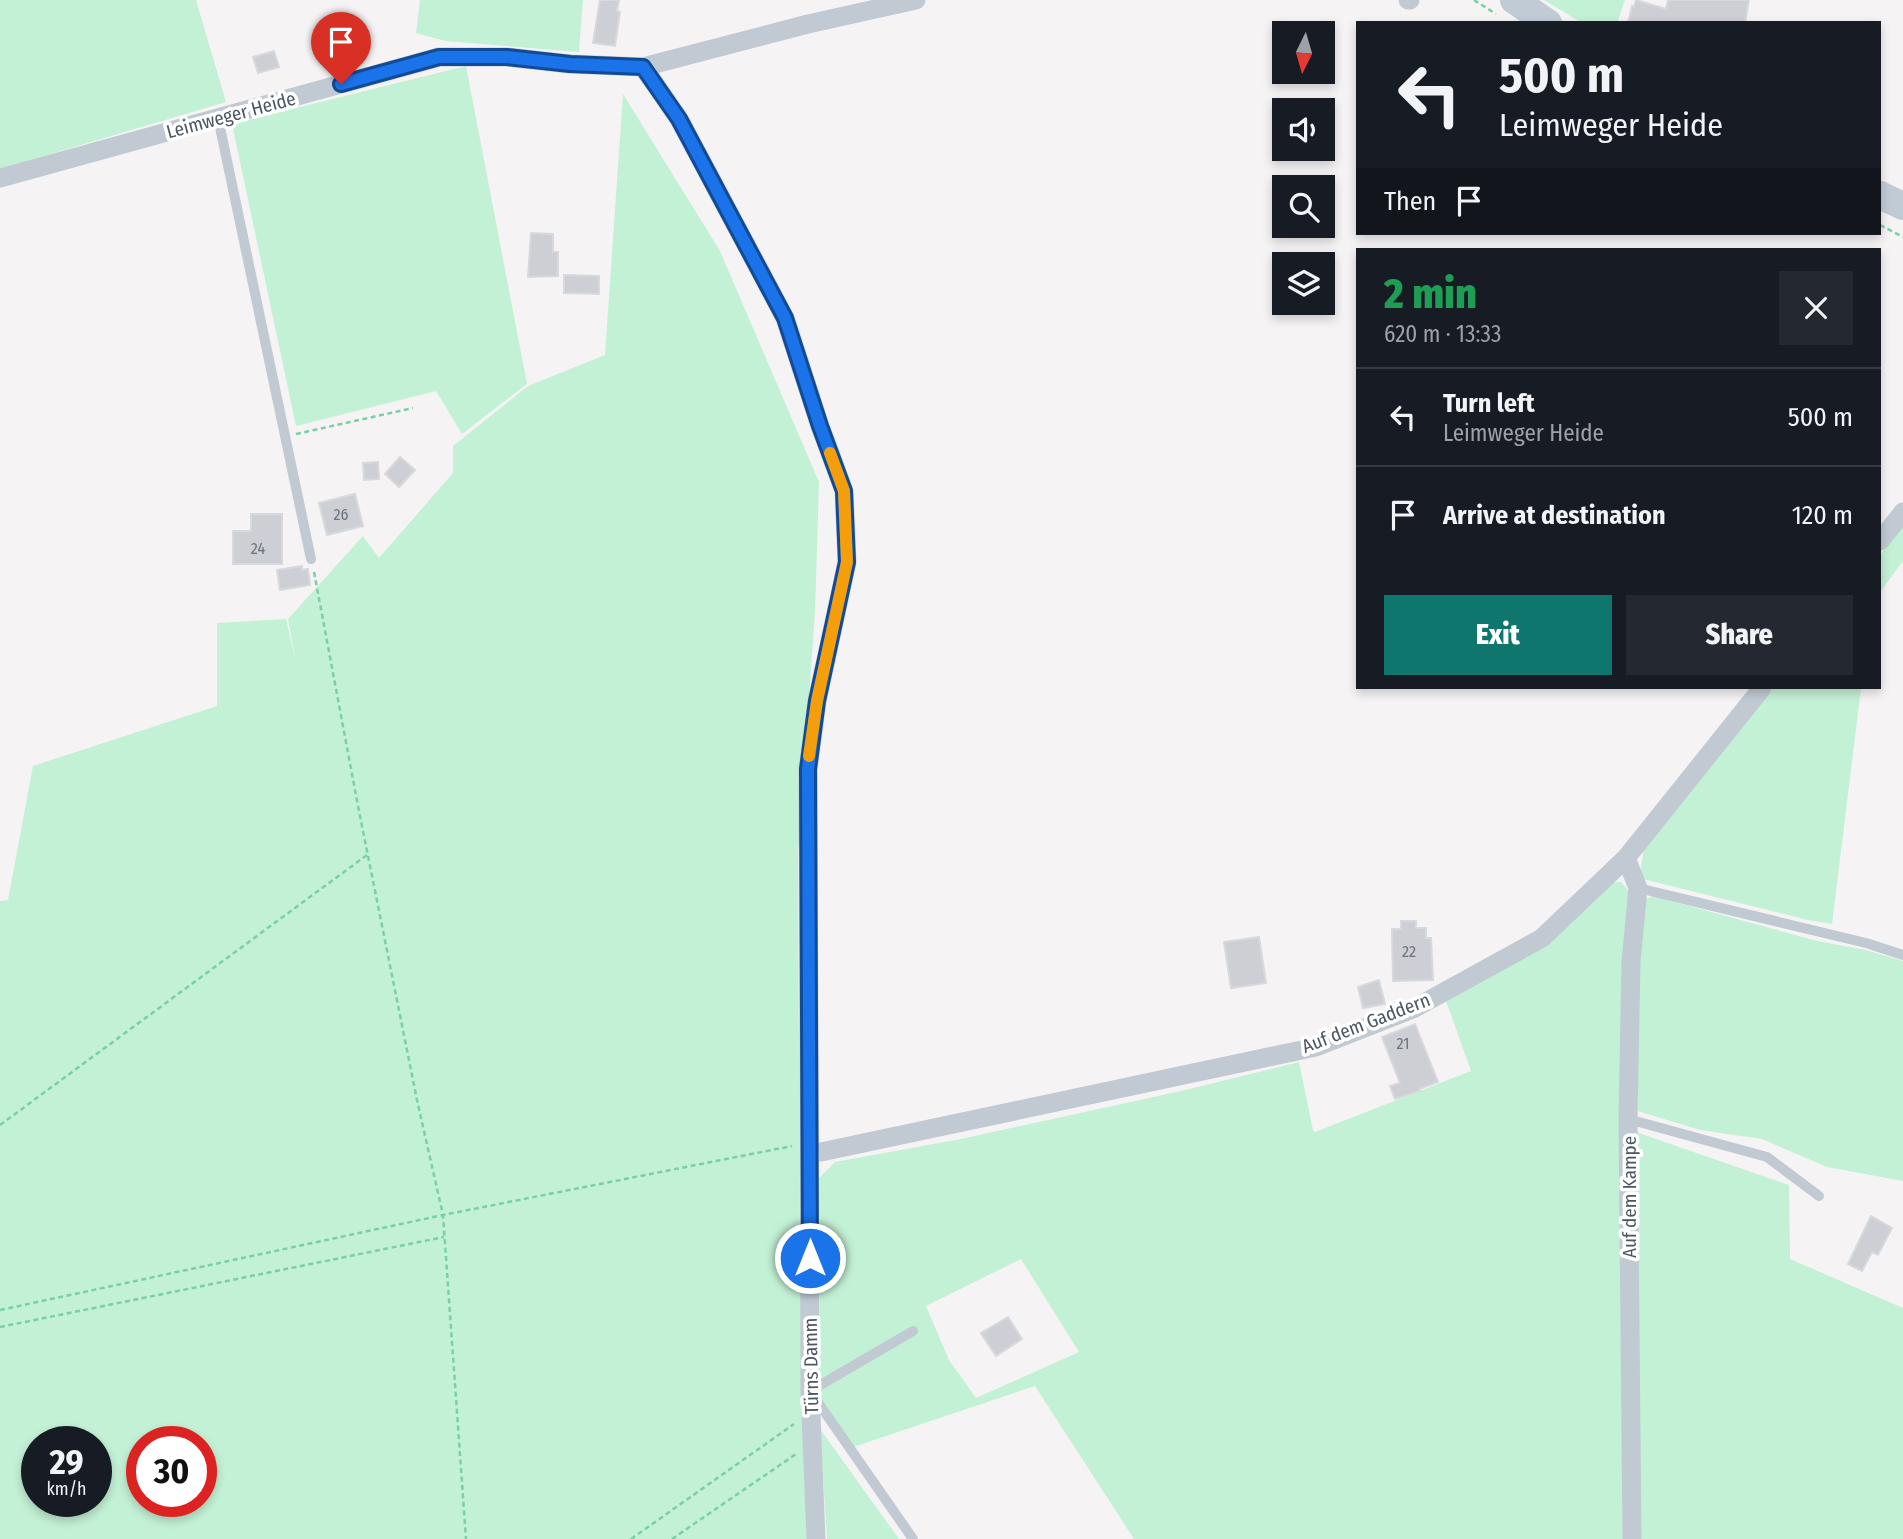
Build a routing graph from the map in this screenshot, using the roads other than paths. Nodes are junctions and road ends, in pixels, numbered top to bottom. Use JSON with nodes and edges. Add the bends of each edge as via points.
{"nodes":[{"id":1,"x":916,"y":0,"type":"edge"},
{"id":2,"x":1508,"y":9,"type":"edge"},
{"id":3,"x":1542,"y":21,"type":"edge"},
{"id":4,"x":643,"y":67,"type":"junction"},
{"id":5,"x":218,"y":118,"type":"junction"},
{"id":6,"x":0,"y":178,"type":"edge"},
{"id":7,"x":1881,"y":195,"type":"edge"},
{"id":8,"x":1903,"y":206,"type":"edge"},
{"id":9,"x":1903,"y":512,"type":"edge"},
{"id":10,"x":1881,"y":540,"type":"edge"},
{"id":11,"x":311,"y":559,"type":"road end"},
{"id":12,"x":1761,"y":689,"type":"edge"},
{"id":13,"x":1626,"y":858,"type":"junction"},
{"id":14,"x":1638,"y":888,"type":"junction"},
{"id":15,"x":1903,"y":955,"type":"edge"},
{"id":16,"x":1628,"y":1119,"type":"junction"},
{"id":17,"x":810,"y":1147,"type":"junction"},
{"id":18,"x":1819,"y":1196,"type":"dead end"},
{"id":19,"x":912,"y":1331,"type":"dead end"},
{"id":20,"x":810,"y":1391,"type":"junction"},
{"id":21,"x":816,"y":1539,"type":"edge"},
{"id":22,"x":912,"y":1539,"type":"edge"},
{"id":23,"x":1632,"y":1539,"type":"edge"}],
"edges":[{"from":1,"to":4,"type":"street","name":"Leimweger Heide"},
{"from":2,"to":3,"type":"main road"},
{"from":4,"to":5,"type":"street","name":"Leimweger Heide","via":[[439,57]]},
{"from":4,"to":17,"type":"street","name":"Türns Damm","via":[[679,119],[785,318],[844,491],[847,562],[817,701],[808,769]]},
{"from":5,"to":6,"type":"street","name":"Leimweger Heide"},
{"from":5,"to":11,"type":"lane"},
{"from":7,"to":8,"type":"main road"},
{"from":9,"to":10,"type":"street"},
{"from":12,"to":13,"type":"street","name":"Auf dem Gaddern"},
{"from":13,"to":14,"type":"street","name":"Auf dem Kampe"},
{"from":13,"to":17,"type":"street","name":"Auf dem Gaddern","via":[[1542,938],[1413,1009],[1317,1047],[821,1152]]},
{"from":14,"to":15,"type":"lane"},
{"from":14,"to":16,"type":"street","name":"Auf dem Kampe","via":[[1631,962]]},
{"from":16,"to":18,"type":"lane","via":[[1767,1157]]},
{"from":16,"to":23,"type":"street","name":"Auf dem Kampe"},
{"from":17,"to":20,"type":"street","name":"Türns Damm"},
{"from":19,"to":20,"type":"lane"},
{"from":20,"to":21,"type":"street","name":"Türns Damm"},
{"from":20,"to":22,"type":"lane"}]}
